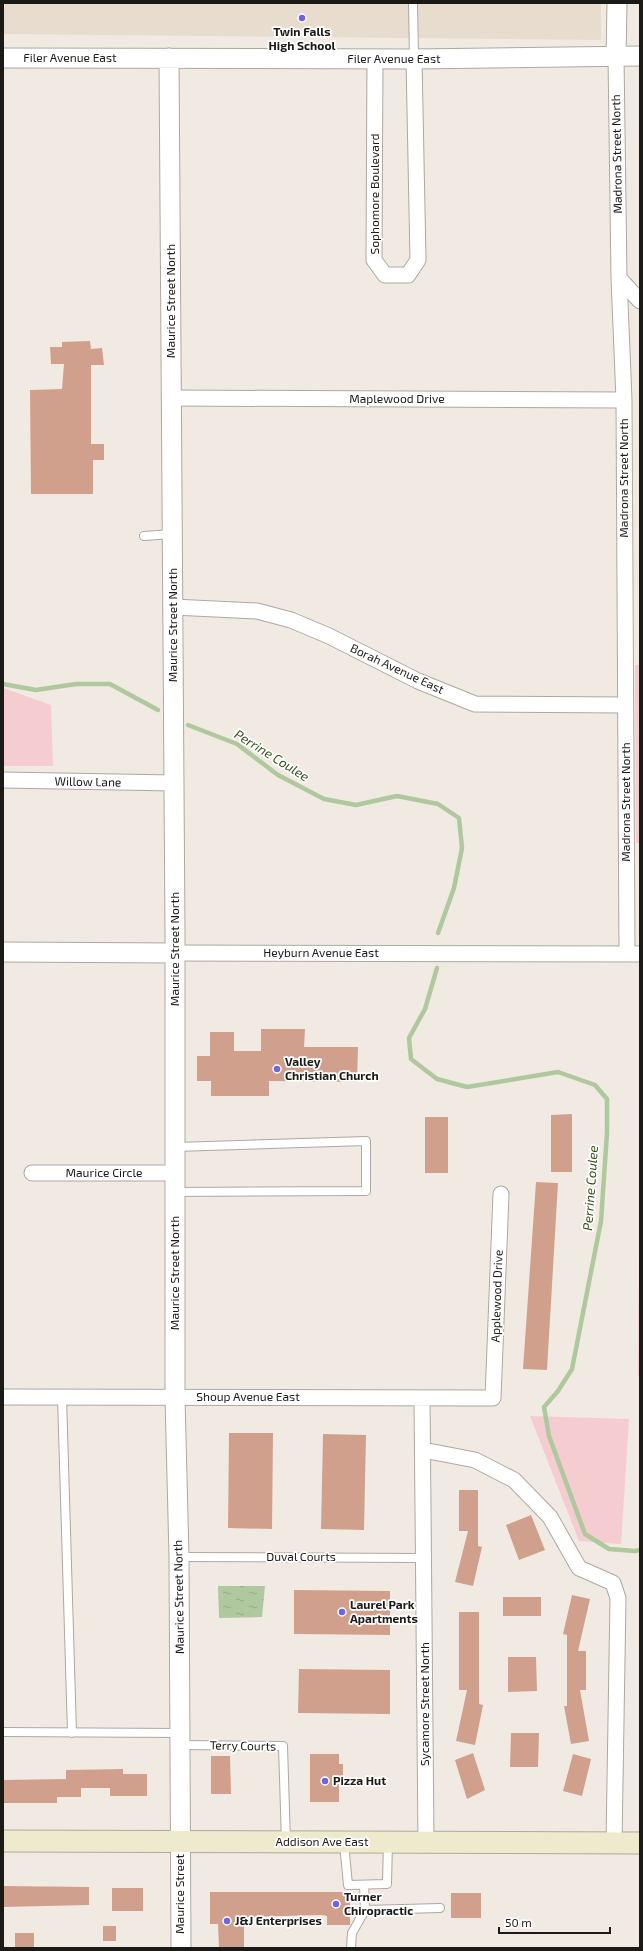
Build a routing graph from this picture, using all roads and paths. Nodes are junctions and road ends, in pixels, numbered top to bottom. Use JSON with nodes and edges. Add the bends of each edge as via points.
{"nodes":[{"id":1,"x":413,"y":3,"type":"edge"},
{"id":2,"x":617,"y":3,"type":"edge"},
{"id":3,"x":616,"y":56,"type":"junction"},
{"id":4,"x":640,"y":56,"type":"edge"},
{"id":5,"x":3,"y":58,"type":"edge"},
{"id":6,"x":169,"y":58,"type":"junction"},
{"id":7,"x":375,"y":59,"type":"junction"},
{"id":8,"x":414,"y":59,"type":"junction"},
{"id":9,"x":619,"y":278,"type":"junction"},
{"id":10,"x":640,"y":301,"type":"edge"},
{"id":11,"x":171,"y":398,"type":"junction"},
{"id":12,"x":624,"y":400,"type":"junction"},
{"id":13,"x":172,"y":534,"type":"junction"},
{"id":14,"x":144,"y":536,"type":"dead end"},
{"id":15,"x":173,"y":607,"type":"junction"},
{"id":16,"x":625,"y":705,"type":"junction"},
{"id":17,"x":3,"y":780,"type":"edge"},
{"id":18,"x":174,"y":783,"type":"junction"},
{"id":19,"x":3,"y":952,"type":"edge"},
{"id":20,"x":175,"y":953,"type":"junction"},
{"id":21,"x":633,"y":954,"type":"edge"},
{"id":22,"x":175,"y":1147,"type":"junction"},
{"id":23,"x":32,"y":1173,"type":"dead end"},
{"id":24,"x":176,"y":1183,"type":"junction"},
{"id":25,"x":501,"y":1194,"type":"dead end"},
{"id":26,"x":3,"y":1397,"type":"edge"},
{"id":27,"x":62,"y":1397,"type":"junction"},
{"id":28,"x":175,"y":1397,"type":"junction"},
{"id":29,"x":422,"y":1398,"type":"junction"},
{"id":30,"x":493,"y":1398,"type":"joint"},
{"id":31,"x":423,"y":1450,"type":"junction"},
{"id":32,"x":179,"y":1557,"type":"junction"},
{"id":33,"x":424,"y":1558,"type":"junction"},
{"id":34,"x":3,"y":1732,"type":"edge"},
{"id":35,"x":72,"y":1733,"type":"junction"},
{"id":36,"x":180,"y":1739,"type":"junction"},
{"id":37,"x":180,"y":1840,"type":"junction"},
{"id":38,"x":3,"y":1841,"type":"edge"},
{"id":39,"x":286,"y":1842,"type":"junction"},
{"id":40,"x":388,"y":1842,"type":"junction"},
{"id":41,"x":426,"y":1842,"type":"junction"},
{"id":42,"x":344,"y":1843,"type":"junction"},
{"id":43,"x":614,"y":1843,"type":"junction"},
{"id":44,"x":640,"y":1843,"type":"edge"},
{"id":45,"x":364,"y":1885,"type":"junction"},
{"id":46,"x":440,"y":1908,"type":"dead end"},
{"id":47,"x":365,"y":1910,"type":"junction"},
{"id":48,"x":181,"y":1948,"type":"edge"},
{"id":49,"x":351,"y":1948,"type":"edge"}],
"edges":[{"from":1,"to":8,"type":"lane"},
{"from":2,"to":3,"type":"street","name":"Madrona Street North"},
{"from":3,"to":4,"type":"street","name":"Filer Avenue East"},
{"from":3,"to":8,"type":"street","name":"Filer Avenue East"},
{"from":3,"to":9,"type":"street","name":"Madrona Street North"},
{"from":5,"to":6,"type":"street","name":"Filer Avenue East"},
{"from":6,"to":7,"type":"street","name":"Filer Avenue East"},
{"from":6,"to":11,"type":"street","name":"Maurice Street North","via":[[168,312]]},
{"from":7,"to":8,"type":"street","name":"Filer Avenue East"},
{"from":7,"to":8,"type":"street","name":"Sophomore Boulevard","via":[[374,260],[385,275],[408,275],[418,260]]},
{"from":9,"to":10,"type":"street"},
{"from":9,"to":12,"type":"street","name":"Madrona Street North"},
{"from":11,"to":12,"type":"street","name":"Maplewood Drive"},
{"from":11,"to":13,"type":"street","name":"Maurice Street North"},
{"from":12,"to":16,"type":"street","name":"Madrona Street North"},
{"from":13,"to":14,"type":"lane"},
{"from":13,"to":15,"type":"street","name":"Maurice Street North"},
{"from":15,"to":16,"type":"street","name":"Borah Avenue East","via":[[257,611],[291,620],[329,636],[418,681],[475,704]]},
{"from":15,"to":18,"type":"street","name":"Maurice Street North"},
{"from":16,"to":21,"type":"street","name":"Madrona Street North"},
{"from":17,"to":18,"type":"street","name":"Willow Lane"},
{"from":18,"to":20,"type":"street","name":"Maurice Street North"},
{"from":19,"to":20,"type":"street","name":"Heyburn Avenue East"},
{"from":20,"to":21,"type":"street","name":"Heyburn Avenue East"},
{"from":20,"to":22,"type":"street","name":"Maurice Street North"},
{"from":22,"to":24,"type":"street","name":"Maurice Street North"},
{"from":22,"to":24,"type":"lane","via":[[366,1140],[366,1191]]},
{"from":23,"to":24,"type":"street","name":"Maurice Circle"},
{"from":24,"to":28,"type":"street","name":"Maurice Street North"},
{"from":25,"to":30,"type":"street","name":"Applewood Drive"},
{"from":26,"to":27,"type":"street","name":"Shoup Avenue East"},
{"from":27,"to":28,"type":"street","name":"Shoup Avenue East"},
{"from":27,"to":35,"type":"lane"},
{"from":28,"to":29,"type":"street","name":"Shoup Avenue East"},
{"from":28,"to":32,"type":"street","name":"Maurice Street North"},
{"from":29,"to":30,"type":"street","name":"Shoup Avenue East"},
{"from":29,"to":31,"type":"street","name":"Sycamore Street North"},
{"from":31,"to":33,"type":"street","name":"Sycamore Street North"},
{"from":31,"to":43,"type":"street","via":[[475,1460],[514,1480],[550,1517],[579,1568],[613,1583],[618,1598]]},
{"from":32,"to":33,"type":"lane","name":"Duval Courts"},
{"from":32,"to":36,"type":"street","name":"Maurice Street North"},
{"from":33,"to":41,"type":"street","name":"Sycamore Street North"},
{"from":34,"to":35,"type":"lane"},
{"from":35,"to":36,"type":"lane"},
{"from":36,"to":37,"type":"street","name":"Maurice Street North"},
{"from":36,"to":39,"type":"lane","name":"Terry Courts","via":[[283,1746]]},
{"from":37,"to":38,"type":"main road","name":"Addison Ave East"},
{"from":37,"to":39,"type":"main road","name":"Addison Ave East"},
{"from":37,"to":48,"type":"street","name":"Maurice Street"},
{"from":39,"to":42,"type":"main road","name":"Addison Ave East"},
{"from":40,"to":41,"type":"main road","name":"Addison Ave East"},
{"from":40,"to":42,"type":"main road","name":"Addison Ave East"},
{"from":40,"to":45,"type":"lane","via":[[387,1884]]},
{"from":41,"to":43,"type":"main road","name":"Addison Ave East"},
{"from":42,"to":45,"type":"lane","via":[[348,1885]]},
{"from":43,"to":44,"type":"main road","name":"Addison Ave East"},
{"from":45,"to":47,"type":"lane"},
{"from":46,"to":47,"type":"lane"},
{"from":47,"to":49,"type":"lane","via":[[352,1933]]}]}
